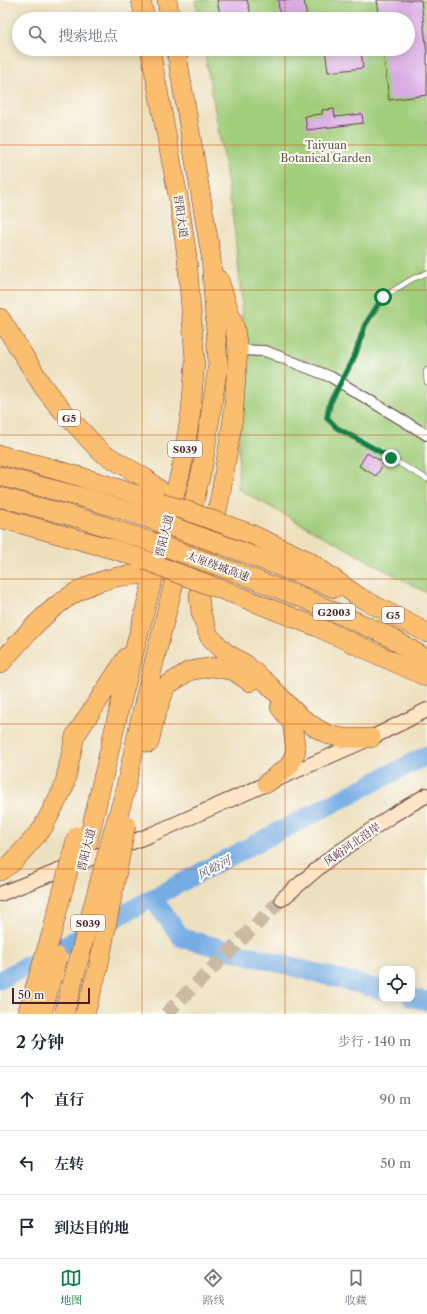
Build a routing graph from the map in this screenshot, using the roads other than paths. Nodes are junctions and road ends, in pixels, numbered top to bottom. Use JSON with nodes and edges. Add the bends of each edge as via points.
{"nodes":[{"id":1,"x":141,"y":0,"type":"edge"},
{"id":2,"x":167,"y":0,"type":"edge"},
{"id":3,"x":144,"y":12,"type":"edge"},
{"id":4,"x":169,"y":12,"type":"edge"},
{"id":5,"x":151,"y":56,"type":"edge"},
{"id":6,"x":177,"y":56,"type":"edge"},
{"id":7,"x":211,"y":256,"type":"junction"},
{"id":8,"x":427,"y":273,"type":"edge"},
{"id":9,"x":0,"y":318,"type":"edge"},
{"id":10,"x":238,"y":350,"type":"junction"},
{"id":11,"x":427,"y":370,"type":"edge"},
{"id":12,"x":427,"y":382,"type":"edge"},
{"id":13,"x":340,"y":383,"type":"junction"},
{"id":14,"x":427,"y":435,"type":"edge"},
{"id":15,"x":0,"y":455,"type":"edge"},
{"id":16,"x":0,"y":476,"type":"edge"},
{"id":17,"x":427,"y":479,"type":"edge"},
{"id":18,"x":0,"y":497,"type":"edge"},
{"id":19,"x":162,"y":498,"type":"junction"},
{"id":20,"x":0,"y":518,"type":"edge"},
{"id":21,"x":144,"y":567,"type":"junction"},
{"id":22,"x":359,"y":597,"type":"junction"},
{"id":23,"x":427,"y":633,"type":"edge"},
{"id":24,"x":137,"y":642,"type":"junction"},
{"id":25,"x":0,"y":664,"type":"edge"},
{"id":26,"x":424,"y":670,"type":"edge"},
{"id":27,"x":427,"y":710,"type":"edge"},
{"id":28,"x":372,"y":738,"type":"junction"},
{"id":29,"x":267,"y":783,"type":"junction"},
{"id":30,"x":427,"y":795,"type":"edge"},
{"id":31,"x":119,"y":829,"type":"junction"},
{"id":32,"x":83,"y":839,"type":"junction"},
{"id":33,"x":0,"y":871,"type":"edge"},
{"id":34,"x":0,"y":894,"type":"edge"},
{"id":35,"x":282,"y":899,"type":"tunnel mouth"},
{"id":36,"x":27,"y":1014,"type":"edge"},
{"id":37,"x":42,"y":1014,"type":"edge"},
{"id":38,"x":64,"y":1014,"type":"edge"},
{"id":39,"x":84,"y":1014,"type":"edge"}],
"edges":[{"from":1,"to":3,"type":"highway"},
{"from":2,"to":4,"type":"highway"},
{"from":5,"to":24,"type":"highway","name":"晋阳大道","number":"S039","via":[[179,201],[196,361],[182,466]]},
{"from":6,"to":7,"type":"highway","name":"晋阳大道","number":"S039"},
{"from":7,"to":10,"type":"highway","via":[[235,329]]},
{"from":7,"to":31,"type":"highway","name":"晋阳大道","number":"S039","via":[[218,364],[203,465],[143,707]]},
{"from":8,"to":13,"type":"lane","via":[[383,297],[365,325],[355,355]]},
{"from":9,"to":19,"type":"highway","number":"G5","via":[[44,388],[60,408],[101,452],[144,478]]},
{"from":10,"to":13,"type":"street","via":[[265,351]]},
{"from":10,"to":28,"type":"highway","via":[[233,418],[200,596],[201,614],[209,636],[226,653],[245,664],[268,684],[299,716],[329,735]]},
{"from":11,"to":12,"type":"lane"},
{"from":13,"to":14,"type":"street"},
{"from":13,"to":17,"type":"lane","via":[[330,403],[327,418],[337,428]]},
{"from":15,"to":19,"type":"highway"},
{"from":16,"to":22,"type":"highway","name":"太原绕城高速","number":"G2003","bridge":true,"via":[[89,499],[156,521]]},
{"from":18,"to":26,"type":"highway","name":"太原绕城高速","number":"G2003","bridge":true,"via":[[83,519],[149,541],[304,599],[379,632]]},
{"from":19,"to":22,"type":"highway","number":"G5","bridge":true,"via":[[307,560]]},
{"from":20,"to":21,"type":"highway","via":[[116,550]]},
{"from":21,"to":25,"type":"highway","via":[[131,575],[87,586],[67,597],[34,625]]},
{"from":21,"to":26,"type":"highway","bridge":true,"via":[[174,572],[232,592],[385,657]]},
{"from":22,"to":23,"type":"highway","number":"G5"},
{"from":24,"to":32,"type":"highway","name":"晋阳大道","number":"S039","via":[[107,760]]},
{"from":24,"to":33,"type":"highway","via":[[75,736],[64,787],[42,829],[12,863]]},
{"from":27,"to":28,"type":"street"},
{"from":28,"to":29,"type":"street"},
{"from":29,"to":31,"type":"highway","via":[[289,766],[296,751],[292,723],[258,688],[234,671],[212,667],[189,671],[166,686],[155,717],[139,788]]},
{"from":29,"to":34,"type":"street","via":[[150,835]]},
{"from":30,"to":35,"type":"street","name":"风峪河北沿岸","via":[[391,816],[329,859]]},
{"from":31,"to":38,"type":"highway","name":"晋阳大道","number":"S039","bridge":true},
{"from":31,"to":39,"type":"highway","bridge":true,"via":[[98,969]]},
{"from":32,"to":36,"type":"highway","number":"S039","bridge":true},
{"from":32,"to":37,"type":"highway","name":"晋阳大道","number":"S039","bridge":true}]}
